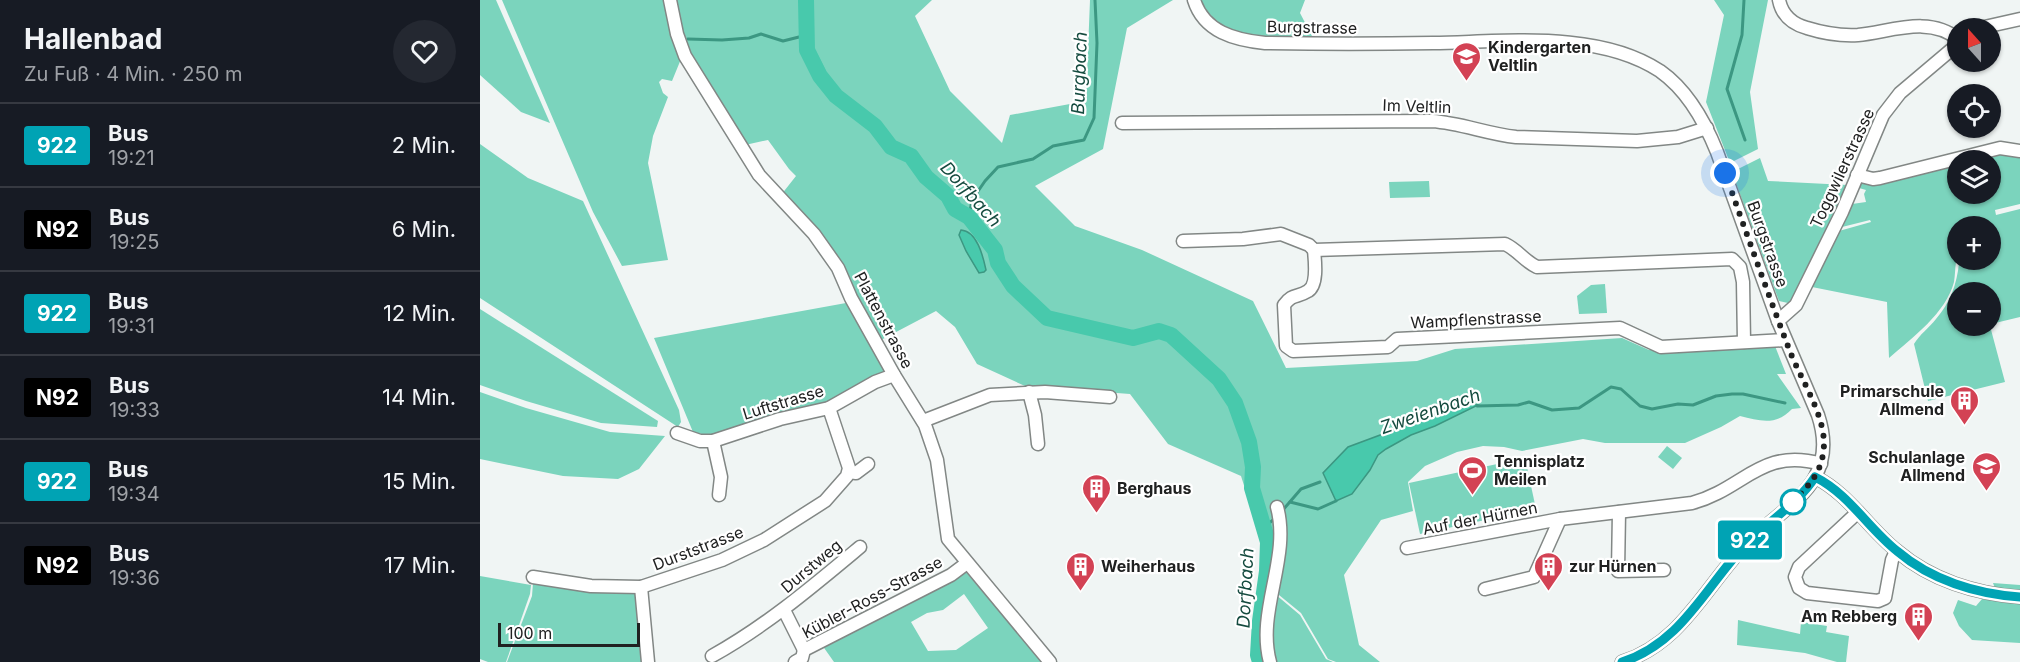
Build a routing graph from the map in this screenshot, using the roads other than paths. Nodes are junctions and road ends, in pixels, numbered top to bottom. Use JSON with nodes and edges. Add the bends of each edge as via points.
{"nodes":[{"id":1,"x":670,"y":0,"type":"edge"},
{"id":2,"x":1194,"y":0,"type":"edge"},
{"id":3,"x":1779,"y":0,"type":"edge"},
{"id":4,"x":2020,"y":19,"type":"edge"},
{"id":5,"x":2001,"y":23,"type":"edge"},
{"id":6,"x":1947,"y":32,"type":"edge"},
{"id":7,"x":1947,"y":53,"type":"edge"},
{"id":8,"x":1122,"y":123,"type":"dead end"},
{"id":9,"x":1707,"y":128,"type":"junction"},
{"id":10,"x":2020,"y":151,"type":"edge"},
{"id":11,"x":1857,"y":175,"type":"junction"},
{"id":12,"x":1183,"y":241,"type":"dead end"},
{"id":13,"x":1314,"y":250,"type":"junction"},
{"id":14,"x":1778,"y":321,"type":"junction"},
{"id":15,"x":1785,"y":340,"type":"junction"},
{"id":16,"x":1744,"y":342,"type":"junction"},
{"id":17,"x":894,"y":375,"type":"junction"},
{"id":18,"x":1029,"y":392,"type":"junction"},
{"id":19,"x":1110,"y":397,"type":"dead end"},
{"id":20,"x":829,"y":408,"type":"junction"},
{"id":21,"x":923,"y":421,"type":"junction"},
{"id":22,"x":677,"y":433,"type":"dead end"},
{"id":23,"x":713,"y":441,"type":"junction"},
{"id":24,"x":1038,"y":444,"type":"dead end"},
{"id":25,"x":868,"y":464,"type":"dead end"},
{"id":26,"x":1821,"y":464,"type":"junction"},
{"id":27,"x":849,"y":472,"type":"junction"},
{"id":28,"x":1815,"y":477,"type":"junction"},
{"id":29,"x":719,"y":495,"type":"dead end"},
{"id":30,"x":1277,"y":507,"type":"dead end"},
{"id":31,"x":1619,"y":512,"type":"junction"},
{"id":32,"x":1858,"y":512,"type":"junction"},
{"id":33,"x":1560,"y":519,"type":"junction"},
{"id":34,"x":860,"y":548,"type":"dead end"},
{"id":35,"x":1407,"y":548,"type":"dead end"},
{"id":36,"x":1896,"y":551,"type":"junction"},
{"id":37,"x":967,"y":563,"type":"junction"},
{"id":38,"x":1664,"y":570,"type":"dead end"},
{"id":39,"x":533,"y":577,"type":"dead end"},
{"id":40,"x":641,"y":586,"type":"junction"},
{"id":41,"x":1485,"y":589,"type":"dead end"},
{"id":42,"x":2020,"y":597,"type":"edge"},
{"id":43,"x":784,"y":610,"type":"junction"},
{"id":44,"x":804,"y":650,"type":"junction"},
{"id":45,"x":712,"y":657,"type":"dead end"},
{"id":46,"x":648,"y":662,"type":"edge"},
{"id":47,"x":795,"y":662,"type":"edge"},
{"id":48,"x":1050,"y":662,"type":"edge"},
{"id":49,"x":1270,"y":662,"type":"edge"},
{"id":50,"x":1622,"y":662,"type":"edge"}],
"edges":[{"from":1,"to":17,"type":"street","name":"Plattenstrasse","via":[[685,56],[759,175],[814,234],[838,268]]},
{"from":2,"to":9,"type":"street","name":"Burgstrasse","via":[[1216,31],[1264,43],[1533,42],[1600,46],[1661,72]]},
{"from":3,"to":6,"type":"street","via":[[1793,22],[1818,32],[1849,35],[1930,26]]},
{"from":4,"to":5,"type":"street"},
{"from":7,"to":11,"type":"street","name":"Toggwilerstrasse","via":[[1900,93],[1882,115]]},
{"from":8,"to":9,"type":"street","name":"Im Veltlin","via":[[1432,121],[1516,137],[1637,141],[1678,137]]},
{"from":9,"to":14,"type":"street","name":"Burgstrasse"},
{"from":10,"to":11,"type":"street","via":[[2000,148],[1880,178]]},
{"from":11,"to":14,"type":"street","name":"Toggwilerstrasse","via":[[1796,305]]},
{"from":12,"to":13,"type":"street","via":[[1281,234]]},
{"from":13,"to":16,"type":"street","via":[[1505,244],[1537,267],[1732,259],[1740,267],[1743,282]]},
{"from":13,"to":16,"type":"street","name":"Wampflenstrasse","via":[[1314,285],[1291,296],[1284,305],[1286,346],[1293,351],[1388,347],[1397,339],[1620,328],[1661,347]]},
{"from":14,"to":15,"type":"street","name":"Burgstrasse"},
{"from":15,"to":16,"type":"street","name":"Wampflenstrasse"},
{"from":15,"to":26,"type":"street","name":"Burgstrasse","via":[[1822,428]]},
{"from":17,"to":20,"type":"street","name":"Luftstrasse"},
{"from":17,"to":21,"type":"street","name":"Plattenstrasse"},
{"from":18,"to":19,"type":"street"},
{"from":18,"to":21,"type":"street","via":[[990,395]]},
{"from":18,"to":24,"type":"street"},
{"from":20,"to":23,"type":"street","name":"Luftstrasse"},
{"from":20,"to":27,"type":"street"},
{"from":21,"to":37,"type":"street","name":"Plattenstrasse","via":[[934,450],[948,539]]},
{"from":22,"to":23,"type":"street"},
{"from":23,"to":29,"type":"street","via":[[721,477]]},
{"from":25,"to":27,"type":"street","name":"Durststrasse","via":[[856,473]]},
{"from":26,"to":28,"type":"street","name":"Burgstrasse"},
{"from":26,"to":31,"type":"street","name":"Auf der Hürnen","via":[[1782,460],[1707,499]]},
{"from":27,"to":40,"type":"street","name":"Durststrasse","via":[[825,501],[764,540],[722,560]]},
{"from":28,"to":32,"type":"street","via":[[1832,486]]},
{"from":28,"to":50,"type":"street","name":"Burgstrasse","via":[[1749,541],[1685,621],[1660,644]]},
{"from":30,"to":49,"type":"street","via":[[1280,551],[1267,631]]},
{"from":31,"to":33,"type":"street","name":"Auf der Hürnen"},
{"from":31,"to":38,"type":"street","via":[[1618,571]]},
{"from":32,"to":36,"type":"street"},
{"from":32,"to":36,"type":"street","via":[[1798,567],[1795,577],[1799,588],[1807,593],[1878,601],[1885,598]]},
{"from":33,"to":35,"type":"street","name":"Auf der Hürnen"},
{"from":33,"to":41,"type":"street","name":"Auf der Hürnen","via":[[1534,577]]},
{"from":34,"to":43,"type":"street","name":"Durstweg"},
{"from":36,"to":42,"type":"street","via":[[1924,570],[1959,586]]},
{"from":37,"to":44,"type":"street","name":"Kübler-Ross-Strasse","via":[[951,575]]},
{"from":37,"to":48,"type":"street","name":"Plattenstrasse"},
{"from":39,"to":40,"type":"street","name":"Durststrasse","via":[[591,586]]},
{"from":40,"to":46,"type":"street"},
{"from":43,"to":44,"type":"street","name":"Durstweg"},
{"from":43,"to":45,"type":"street","name":"Durstweg"},
{"from":44,"to":47,"type":"street","name":"Kübler-Ross-Strasse","via":[[802,658]]}]}
